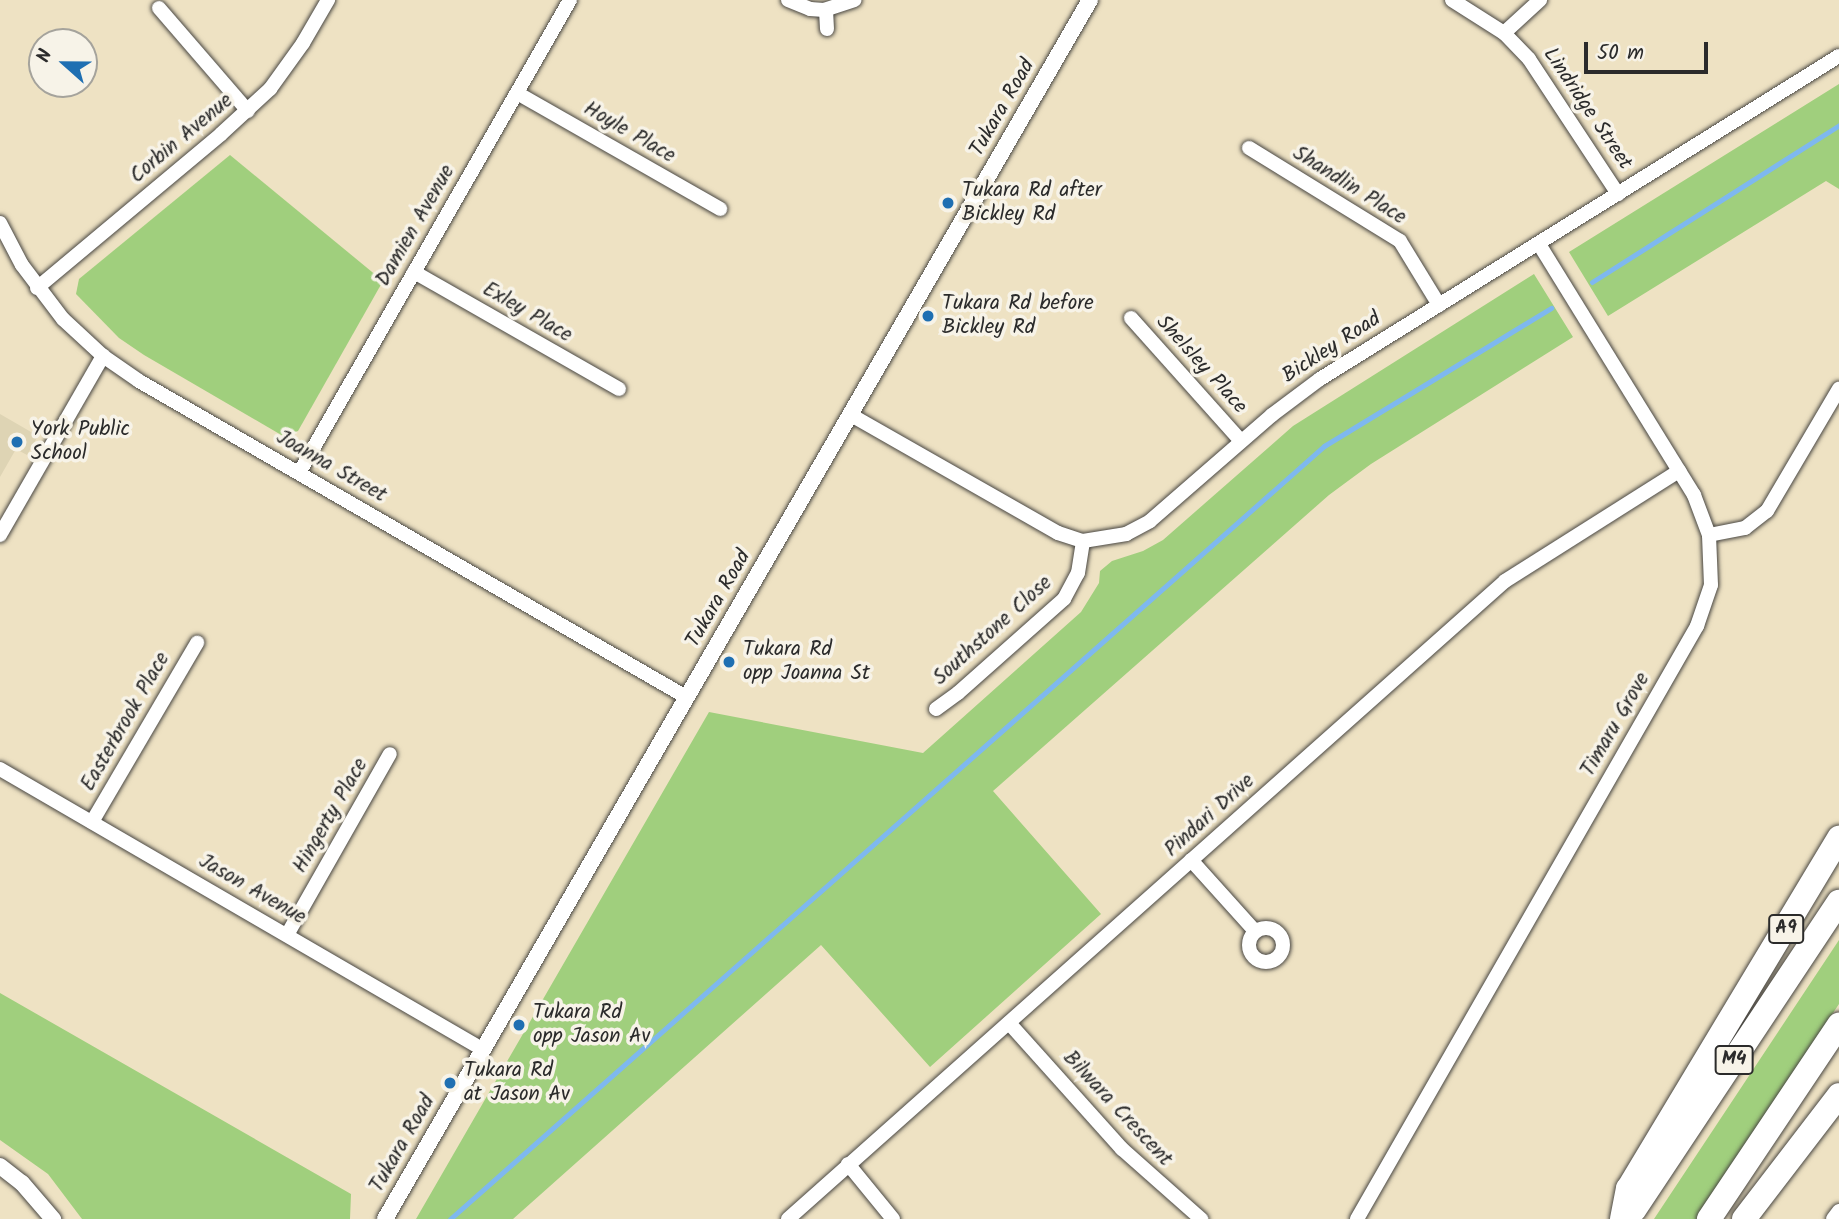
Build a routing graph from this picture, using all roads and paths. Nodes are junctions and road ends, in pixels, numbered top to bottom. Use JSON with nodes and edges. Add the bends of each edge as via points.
{"nodes":[{"id":1,"x":328,"y":0,"type":"edge"},
{"id":2,"x":570,"y":0,"type":"edge"},
{"id":3,"x":788,"y":0,"type":"edge"},
{"id":4,"x":854,"y":0,"type":"edge"},
{"id":5,"x":1090,"y":0,"type":"edge"},
{"id":6,"x":1452,"y":0,"type":"edge"},
{"id":7,"x":1540,"y":0,"type":"edge"},
{"id":8,"x":159,"y":8,"type":"dead end"},
{"id":9,"x":826,"y":10,"type":"junction"},
{"id":10,"x":827,"y":29,"type":"dead end"},
{"id":11,"x":1504,"y":33,"type":"junction"},
{"id":12,"x":1839,"y":56,"type":"edge"},
{"id":13,"x":517,"y":93,"type":"junction"},
{"id":14,"x":248,"y":111,"type":"junction"},
{"id":15,"x":1249,"y":148,"type":"dead end"},
{"id":16,"x":1618,"y":194,"type":"junction"},
{"id":17,"x":720,"y":209,"type":"dead end"},
{"id":18,"x":0,"y":223,"type":"edge"},
{"id":19,"x":1539,"y":244,"type":"junction"},
{"id":20,"x":414,"y":272,"type":"junction"},
{"id":21,"x":37,"y":288,"type":"junction"},
{"id":22,"x":1439,"y":305,"type":"junction"},
{"id":23,"x":1131,"y":318,"type":"dead end"},
{"id":24,"x":103,"y":356,"type":"junction"},
{"id":25,"x":619,"y":389,"type":"dead end"},
{"id":26,"x":1839,"y":389,"type":"edge"},
{"id":27,"x":851,"y":415,"type":"junction"},
{"id":28,"x":1241,"y":441,"type":"junction"},
{"id":29,"x":1679,"y":471,"type":"junction"},
{"id":30,"x":299,"y":473,"type":"junction"},
{"id":31,"x":0,"y":535,"type":"edge"},
{"id":32,"x":1709,"y":535,"type":"junction"},
{"id":33,"x":1083,"y":541,"type":"junction"},
{"id":34,"x":197,"y":643,"type":"dead end"},
{"id":35,"x":686,"y":697,"type":"junction"},
{"id":36,"x":936,"y":709,"type":"dead end"},
{"id":37,"x":390,"y":754,"type":"dead end"},
{"id":38,"x":0,"y":769,"type":"edge"},
{"id":39,"x":92,"y":822,"type":"junction"},
{"id":40,"x":1839,"y":838,"type":"edge"},
{"id":41,"x":1191,"y":860,"type":"junction"},
{"id":42,"x":1839,"y":902,"type":"edge"},
{"id":43,"x":1255,"y":931,"type":"dead end"},
{"id":44,"x":287,"y":935,"type":"junction"},
{"id":45,"x":1009,"y":1023,"type":"junction"},
{"id":46,"x":1839,"y":1025,"type":"edge"},
{"id":47,"x":482,"y":1049,"type":"junction"},
{"id":48,"x":1839,"y":1095,"type":"edge"},
{"id":49,"x":848,"y":1164,"type":"junction"},
{"id":50,"x":0,"y":1166,"type":"edge"},
{"id":51,"x":1839,"y":1211,"type":"edge"},
{"id":52,"x":53,"y":1219,"type":"edge"},
{"id":53,"x":384,"y":1219,"type":"edge"},
{"id":54,"x":788,"y":1219,"type":"edge"},
{"id":55,"x":893,"y":1219,"type":"edge"},
{"id":56,"x":1201,"y":1219,"type":"edge"},
{"id":57,"x":1357,"y":1219,"type":"edge"},
{"id":58,"x":1622,"y":1219,"type":"edge"},
{"id":59,"x":1628,"y":1219,"type":"edge"},
{"id":60,"x":1709,"y":1219,"type":"edge"},
{"id":61,"x":1744,"y":1219,"type":"edge"},
{"id":62,"x":1833,"y":1219,"type":"edge"}],
"edges":[{"from":1,"to":14,"type":"street","name":"Corbin Avenue","via":[[286,69]]},
{"from":2,"to":13,"type":"street","name":"Damien Avenue"},
{"from":3,"to":9,"type":"street"},
{"from":4,"to":9,"type":"street"},
{"from":5,"to":27,"type":"street","name":"Tukara Road"},
{"from":6,"to":11,"type":"street","name":"Lindridge Street"},
{"from":7,"to":11,"type":"street"},
{"from":8,"to":14,"type":"street"},
{"from":9,"to":10,"type":"street"},
{"from":11,"to":16,"type":"street","name":"Lindridge Street","via":[[1543,76]]},
{"from":12,"to":16,"type":"street","name":"Bickley Road"},
{"from":13,"to":17,"type":"street","name":"Hoyle Place"},
{"from":13,"to":20,"type":"street","name":"Damien Avenue"},
{"from":14,"to":21,"type":"street","name":"Corbin Avenue"},
{"from":15,"to":22,"type":"street","name":"Shandlin Place","via":[[1400,241]]},
{"from":16,"to":19,"type":"street","name":"Bickley Road"},
{"from":18,"to":21,"type":"street","name":"Joanna Street"},
{"from":19,"to":22,"type":"street","name":"Bickley Road"},
{"from":19,"to":29,"type":"street","name":"Timaru Grove"},
{"from":20,"to":25,"type":"street","name":"Exley Place"},
{"from":20,"to":30,"type":"street","name":"Damien Avenue"},
{"from":21,"to":24,"type":"street","name":"Joanna Street"},
{"from":22,"to":28,"type":"street","name":"Bickley Road","via":[[1320,379]]},
{"from":23,"to":28,"type":"street","name":"Shelsley Place"},
{"from":24,"to":30,"type":"street","name":"Joanna Street","via":[[138,381]]},
{"from":24,"to":31,"type":"street"},
{"from":26,"to":32,"type":"street","via":[[1768,512],[1745,528]]},
{"from":27,"to":33,"type":"street","name":"Bickley Road","via":[[1046,528]]},
{"from":27,"to":35,"type":"street","name":"Tukara Road"},
{"from":28,"to":33,"type":"street","name":"Bickley Road","via":[[1150,522],[1126,534]]},
{"from":29,"to":32,"type":"street","name":"Timaru Grove","via":[[1699,505]]},
{"from":29,"to":41,"type":"street","name":"Pindari Drive","via":[[1505,581]]},
{"from":30,"to":35,"type":"street","name":"Joanna Street"},
{"from":32,"to":57,"type":"street","name":"Timaru Grove","via":[[1711,585],[1697,626]]},
{"from":33,"to":36,"type":"street","name":"Southstone Close","via":[[1078,573],[1064,599]]},
{"from":34,"to":39,"type":"street","name":"Easterbrook Place"},
{"from":35,"to":47,"type":"street","name":"Tukara Road"},
{"from":37,"to":44,"type":"street","name":"Hingerty Place"},
{"from":38,"to":39,"type":"street","name":"Jason Avenue"},
{"from":39,"to":44,"type":"street","name":"Jason Avenue"},
{"from":40,"to":58,"type":"highway","number":"A9","via":[[1628,1189]]},
{"from":41,"to":43,"type":"street"},
{"from":41,"to":45,"type":"street","name":"Pindari Drive"},
{"from":42,"to":59,"type":"highway","number":"M4"},
{"from":44,"to":47,"type":"street","name":"Jason Avenue"},
{"from":45,"to":49,"type":"street","name":"Pindari Drive"},
{"from":45,"to":56,"type":"street","name":"Bilwara Crescent","via":[[1122,1149]]},
{"from":46,"to":60,"type":"highway"},
{"from":47,"to":53,"type":"street","name":"Tukara Road"},
{"from":48,"to":61,"type":"highway"},
{"from":49,"to":54,"type":"street","name":"Pindari Drive"},
{"from":49,"to":55,"type":"street"},
{"from":50,"to":52,"type":"street","via":[[27,1188]]},
{"from":51,"to":62,"type":"street"}]}
